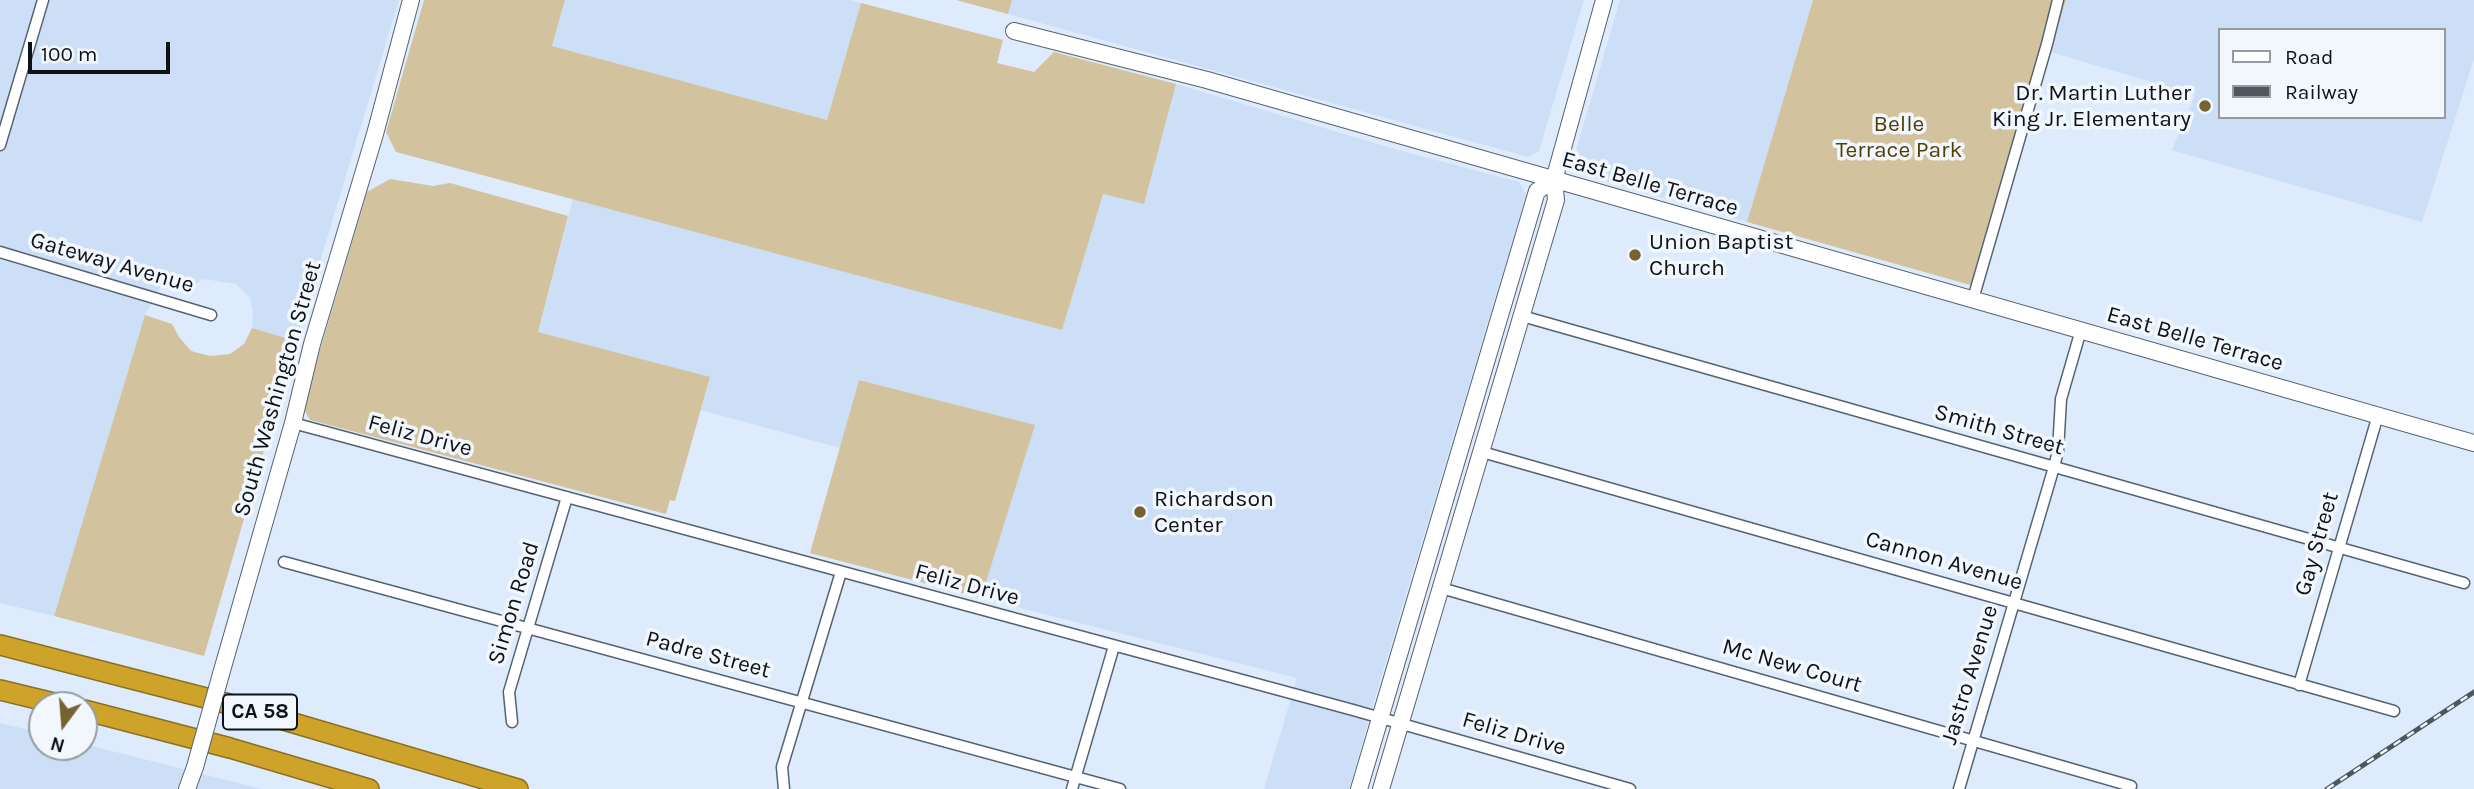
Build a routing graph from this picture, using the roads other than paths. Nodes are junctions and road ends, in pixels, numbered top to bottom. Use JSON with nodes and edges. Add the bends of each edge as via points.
{"nodes":[{"id":1,"x":43,"y":0,"type":"edge"},
{"id":2,"x":411,"y":0,"type":"edge"},
{"id":3,"x":1604,"y":0,"type":"edge"},
{"id":4,"x":2058,"y":0,"type":"edge"},
{"id":5,"x":1014,"y":31,"type":"dead end"},
{"id":6,"x":0,"y":145,"type":"edge"},
{"id":7,"x":1554,"y":180,"type":"junction"},
{"id":8,"x":0,"y":252,"type":"edge"},
{"id":9,"x":1973,"y":299,"type":"junction"},
{"id":10,"x":211,"y":314,"type":"dead end"},
{"id":11,"x":1522,"y":317,"type":"junction"},
{"id":12,"x":2081,"y":330,"type":"junction"},
{"id":13,"x":1474,"y":405,"type":"junction"},
{"id":14,"x":2378,"y":415,"type":"junction"},
{"id":15,"x":293,"y":423,"type":"junction"},
{"id":16,"x":2474,"y":443,"type":"edge"},
{"id":17,"x":1482,"y":452,"type":"junction"},
{"id":18,"x":2054,"y":467,"type":"junction"},
{"id":19,"x":567,"y":497,"type":"junction"},
{"id":20,"x":1467,"y":502,"type":"junction"},
{"id":21,"x":2338,"y":547,"type":"junction"},
{"id":22,"x":284,"y":562,"type":"dead end"},
{"id":23,"x":841,"y":572,"type":"junction"},
{"id":24,"x":2465,"y":583,"type":"dead end"},
{"id":25,"x":1441,"y":588,"type":"junction"},
{"id":26,"x":2014,"y":603,"type":"junction"},
{"id":27,"x":528,"y":628,"type":"junction"},
{"id":28,"x":0,"y":645,"type":"edge"},
{"id":29,"x":1114,"y":646,"type":"junction"},
{"id":30,"x":2299,"y":685,"type":"junction"},
{"id":31,"x":0,"y":690,"type":"edge"},
{"id":32,"x":28,"y":697,"type":"edge"},
{"id":33,"x":802,"y":702,"type":"junction"},
{"id":34,"x":2394,"y":711,"type":"dead end"},
{"id":35,"x":98,"y":714,"type":"edge"},
{"id":36,"x":1380,"y":718,"type":"junction"},
{"id":37,"x":512,"y":722,"type":"dead end"},
{"id":38,"x":1400,"y":724,"type":"junction"},
{"id":39,"x":1973,"y":739,"type":"junction"},
{"id":40,"x":1075,"y":776,"type":"junction"},
{"id":41,"x":2132,"y":786,"type":"dead end"},
{"id":42,"x":187,"y":789,"type":"edge"},
{"id":43,"x":369,"y":789,"type":"edge"},
{"id":44,"x":517,"y":789,"type":"edge"},
{"id":45,"x":784,"y":789,"type":"edge"},
{"id":46,"x":1072,"y":789,"type":"edge"},
{"id":47,"x":1120,"y":789,"type":"edge"},
{"id":48,"x":1359,"y":789,"type":"edge"},
{"id":49,"x":1381,"y":789,"type":"edge"},
{"id":50,"x":1630,"y":789,"type":"edge"},
{"id":51,"x":1958,"y":789,"type":"edge"}],
"edges":[{"from":1,"to":6,"type":"street"},
{"from":2,"to":15,"type":"street","name":"South Washington Street"},
{"from":3,"to":7,"type":"street"},
{"from":4,"to":9,"type":"street"},
{"from":5,"to":7,"type":"street","name":"East Belle Terrace","via":[[1207,80]]},
{"from":7,"to":9,"type":"street","name":"East Belle Terrace"},
{"from":7,"to":11,"type":"street","via":[[1556,200]]},
{"from":7,"to":13,"type":"street","via":[[1536,191]]},
{"from":8,"to":10,"type":"street","name":"Gateway Avenue"},
{"from":9,"to":12,"type":"street","name":"East Belle Terrace"},
{"from":11,"to":17,"type":"street"},
{"from":11,"to":18,"type":"street","name":"Smith Street"},
{"from":12,"to":14,"type":"street","name":"East Belle Terrace"},
{"from":12,"to":18,"type":"street","name":"Jastro Avenue","via":[[2061,399]]},
{"from":13,"to":20,"type":"street","via":[[1479,421]]},
{"from":13,"to":36,"type":"street"},
{"from":14,"to":16,"type":"street","name":"East Belle Terrace"},
{"from":14,"to":21,"type":"street","name":"Gay Street"},
{"from":15,"to":19,"type":"street","name":"Feliz Drive"},
{"from":15,"to":42,"type":"street","name":"South Washington Street","bridge":true},
{"from":17,"to":20,"type":"street"},
{"from":17,"to":26,"type":"street","name":"Cannon Avenue"},
{"from":18,"to":21,"type":"street","name":"Smith Street"},
{"from":18,"to":26,"type":"street","name":"Jastro Avenue"},
{"from":19,"to":23,"type":"street","name":"Feliz Drive"},
{"from":19,"to":27,"type":"street","name":"Simon Road"},
{"from":20,"to":25,"type":"street"},
{"from":21,"to":24,"type":"street","name":"Smith Street"},
{"from":21,"to":30,"type":"street","name":"Gay Street"},
{"from":22,"to":27,"type":"street","name":"Padre Street"},
{"from":23,"to":29,"type":"street","name":"Feliz Drive"},
{"from":23,"to":33,"type":"street"},
{"from":25,"to":38,"type":"street"},
{"from":25,"to":39,"type":"street","name":"Mc New Court"},
{"from":26,"to":30,"type":"street","name":"Cannon Avenue"},
{"from":26,"to":39,"type":"street","name":"Jastro Avenue"},
{"from":27,"to":33,"type":"street","name":"Padre Street"},
{"from":27,"to":37,"type":"street","name":"Simon Road","via":[[509,692]]},
{"from":28,"to":44,"type":"highway","number":"CA 58","via":[[229,704]]},
{"from":29,"to":36,"type":"street","name":"Feliz Drive"},
{"from":29,"to":40,"type":"street"},
{"from":30,"to":34,"type":"street","name":"Cannon Avenue"},
{"from":31,"to":32,"type":"highway"},
{"from":33,"to":40,"type":"street","name":"Padre Street"},
{"from":33,"to":45,"type":"street","via":[[782,767]]},
{"from":35,"to":43,"type":"highway","number":"CA 58"},
{"from":36,"to":38,"type":"street","name":"Feliz Drive"},
{"from":36,"to":48,"type":"street"},
{"from":38,"to":49,"type":"street"},
{"from":38,"to":50,"type":"street","name":"Feliz Drive"},
{"from":39,"to":41,"type":"street","name":"Mc New Court"},
{"from":39,"to":51,"type":"street","name":"Jastro Avenue"},
{"from":40,"to":46,"type":"street"},
{"from":40,"to":47,"type":"street","name":"Padre Street"}]}
